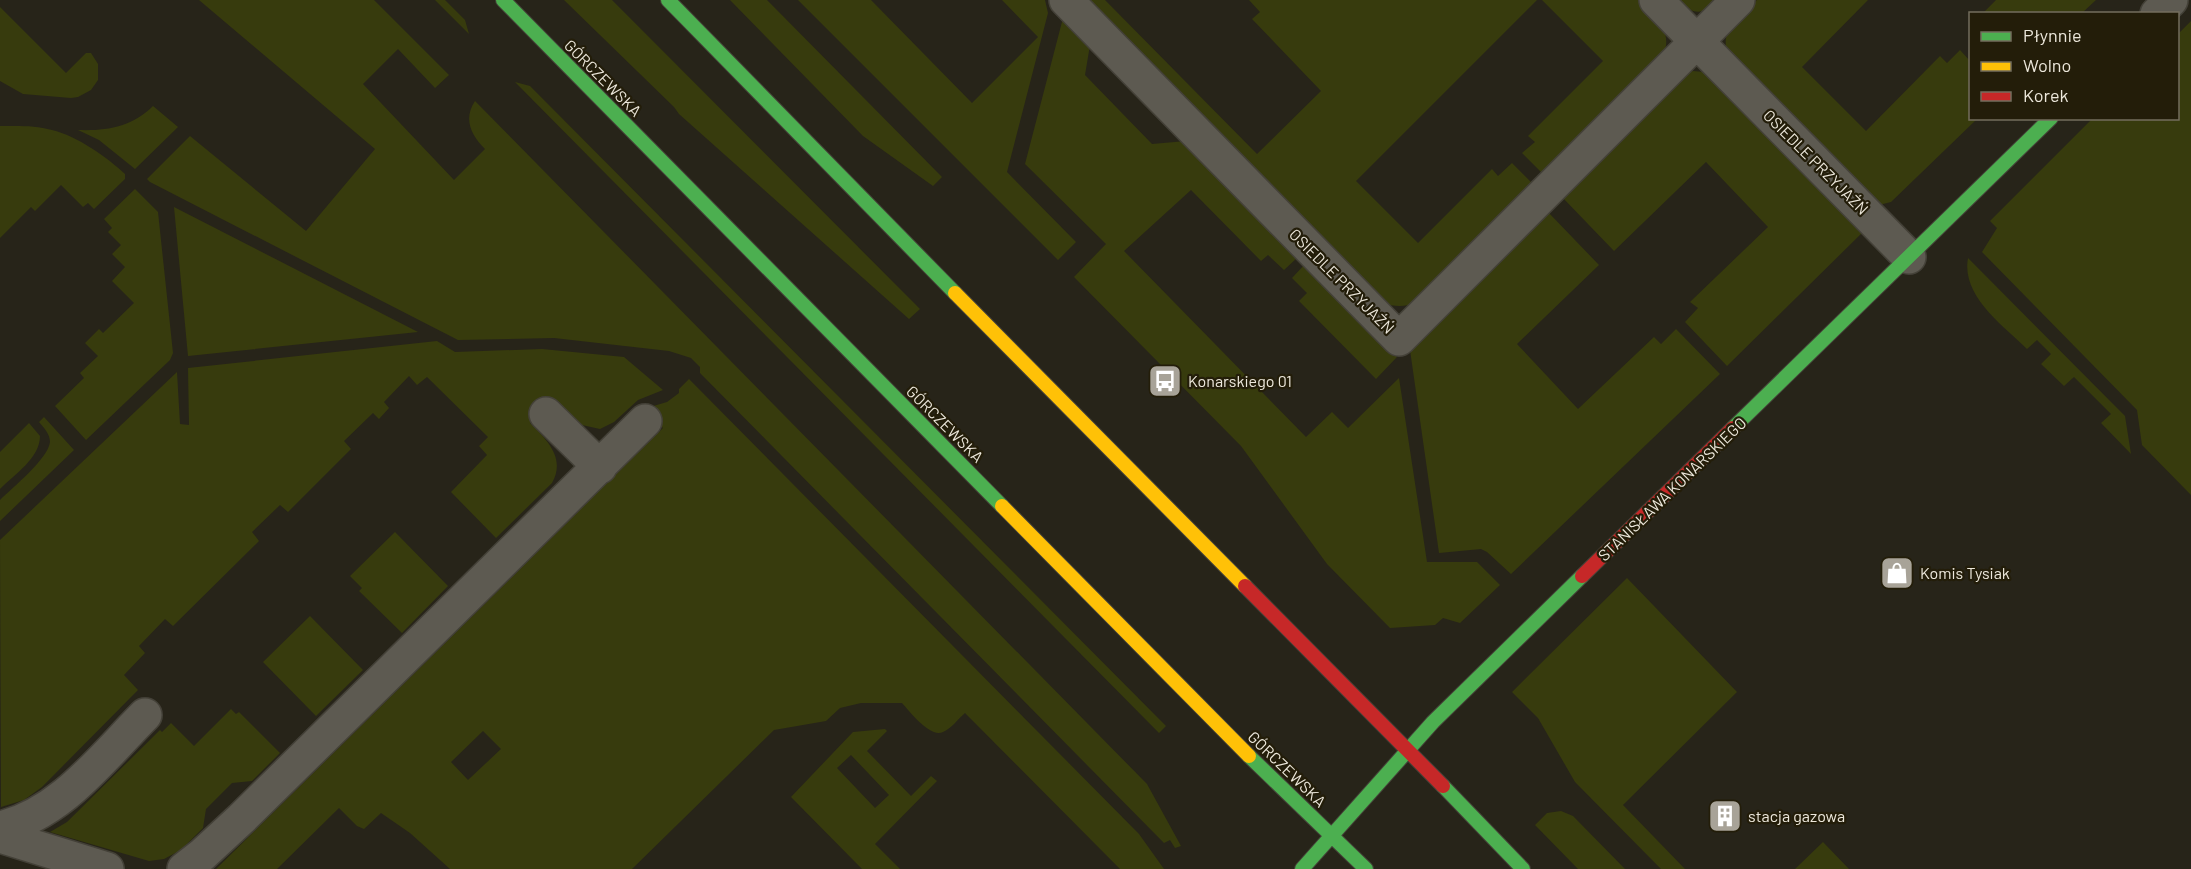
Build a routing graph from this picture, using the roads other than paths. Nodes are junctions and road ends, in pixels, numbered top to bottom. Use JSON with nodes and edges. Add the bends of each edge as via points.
{"nodes":[{"id":1,"x":502,"y":0,"type":"edge"},
{"id":2,"x":668,"y":0,"type":"edge"},
{"id":3,"x":1066,"y":0,"type":"edge"},
{"id":4,"x":1656,"y":0,"type":"edge"},
{"id":5,"x":1738,"y":0,"type":"edge"},
{"id":6,"x":2171,"y":0,"type":"edge"},
{"id":7,"x":2159,"y":12,"type":"edge"},
{"id":8,"x":1697,"y":42,"type":"junction"},
{"id":9,"x":2049,"y":120,"type":"edge"},
{"id":10,"x":1909,"y":257,"type":"junction"},
{"id":11,"x":546,"y":414,"type":"dead end"},
{"id":12,"x":645,"y":421,"type":"dead end"},
{"id":13,"x":600,"y":467,"type":"junction"},
{"id":14,"x":145,"y":715,"type":"dead end"},
{"id":15,"x":1408,"y":750,"type":"junction"},
{"id":16,"x":0,"y":828,"type":"edge"},
{"id":17,"x":1332,"y":835,"type":"junction"},
{"id":18,"x":0,"y":836,"type":"edge"},
{"id":19,"x":107,"y":869,"type":"edge"},
{"id":20,"x":184,"y":869,"type":"edge"},
{"id":21,"x":1302,"y":869,"type":"edge"},
{"id":22,"x":1366,"y":869,"type":"edge"},
{"id":23,"x":1523,"y":869,"type":"edge"}],
"edges":[{"from":1,"to":17,"type":"main road","name":"GÓRCZEWSKA","via":[[1235,742]]},
{"from":2,"to":15,"type":"main road"},
{"from":3,"to":8,"type":"street","name":"OSIEDLE PRZYJAŹŃ","via":[[1399,339]]},
{"from":4,"to":8,"type":"street","name":"OSIEDLE PRZYJAŹŃ"},
{"from":5,"to":8,"type":"street","name":"OSIEDLE PRZYJAŹŃ"},
{"from":6,"to":7,"type":"street"},
{"from":8,"to":10,"type":"street","name":"OSIEDLE PRZYJAŹŃ"},
{"from":9,"to":10,"type":"main road","name":"STANISŁAWA KONARSKIEGO"},
{"from":10,"to":15,"type":"main road","name":"STANISŁAWA KONARSKIEGO"},
{"from":11,"to":13,"type":"street"},
{"from":12,"to":13,"type":"street"},
{"from":13,"to":20,"type":"street","via":[[241,819]]},
{"from":14,"to":16,"type":"street","via":[[61,799],[32,818]]},
{"from":15,"to":17,"type":"main road","name":"STANISŁAWA KONARSKIEGO"},
{"from":15,"to":23,"type":"main road"},
{"from":17,"to":21,"type":"main road","name":"STANISŁAWA KONARSKIEGO"},
{"from":17,"to":22,"type":"main road","name":"GÓRCZEWSKA"},
{"from":18,"to":19,"type":"street"}]}
